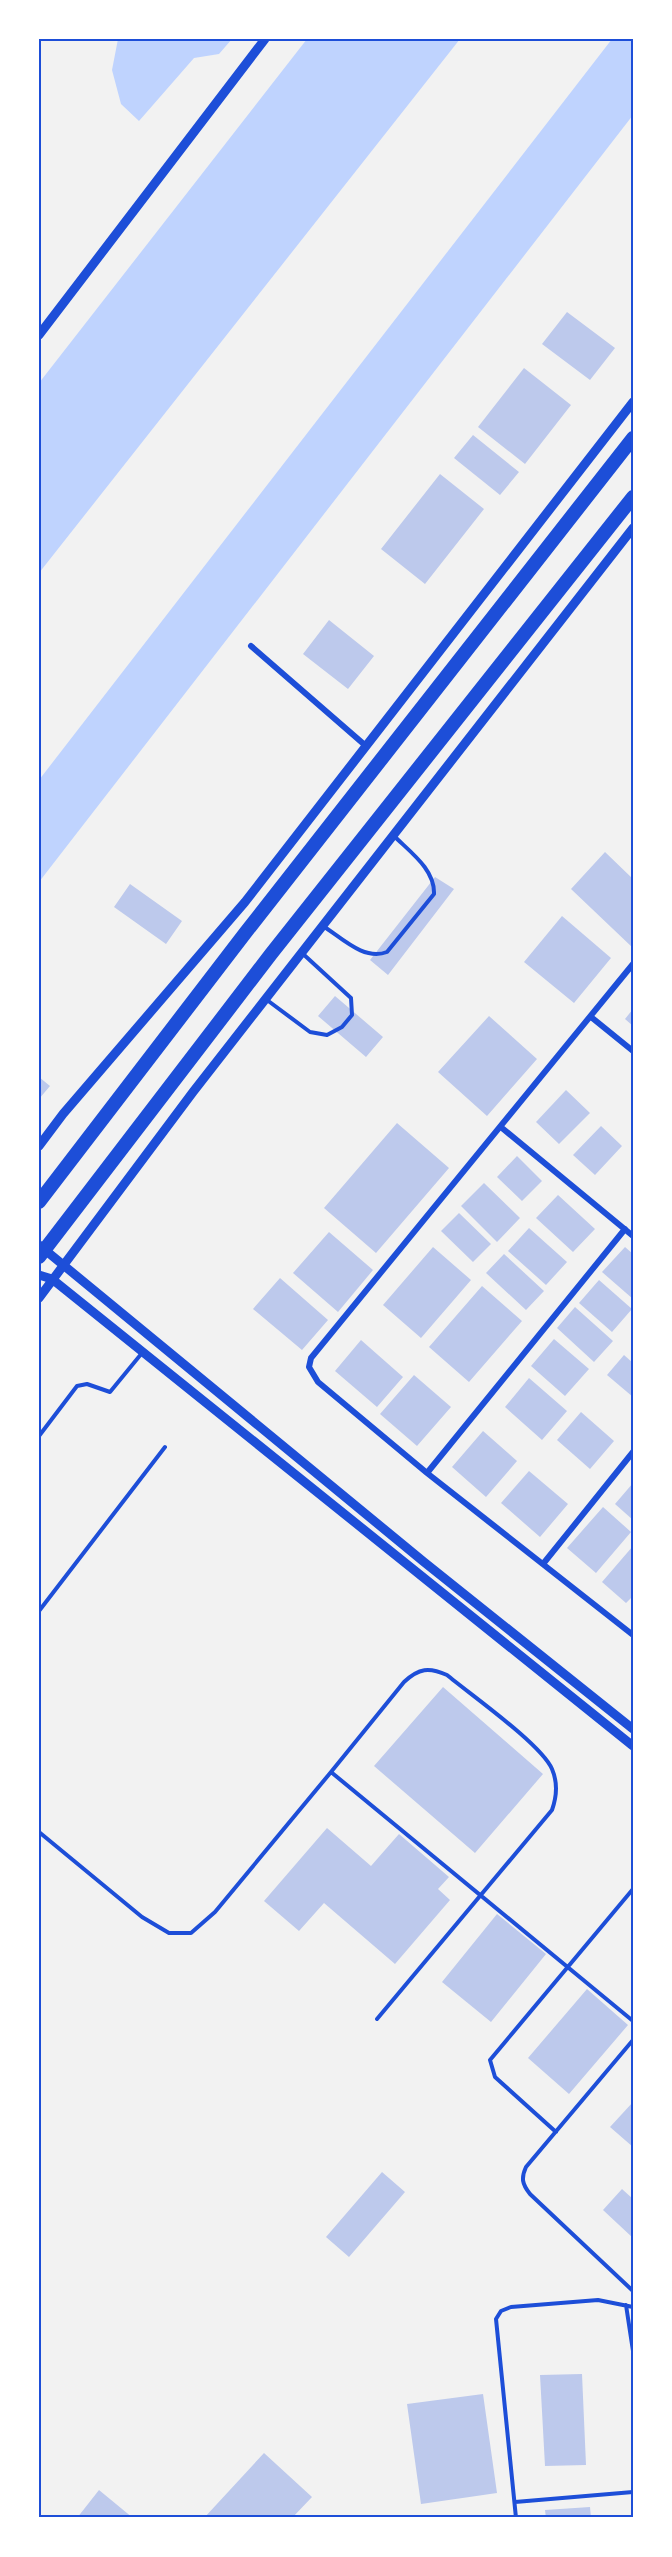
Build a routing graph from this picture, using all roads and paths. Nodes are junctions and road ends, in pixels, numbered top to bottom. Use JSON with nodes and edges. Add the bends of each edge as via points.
{"nodes":[{"id":1,"x":266,"y":39,"type":"edge"},
{"id":2,"x":39,"y":335,"type":"edge"},
{"id":3,"x":633,"y":402,"type":"edge"},
{"id":4,"x":633,"y":438,"type":"edge"},
{"id":5,"x":633,"y":497,"type":"edge"},
{"id":6,"x":633,"y":528,"type":"edge"},
{"id":7,"x":251,"y":646,"type":"dead end"},
{"id":8,"x":366,"y":746,"type":"junction"},
{"id":9,"x":392,"y":835,"type":"junction"},
{"id":10,"x":322,"y":926,"type":"junction"},
{"id":11,"x":301,"y":952,"type":"junction"},
{"id":12,"x":633,"y":964,"type":"edge"},
{"id":13,"x":265,"y":999,"type":"junction"},
{"id":14,"x":591,"y":1017,"type":"junction"},
{"id":15,"x":633,"y":1050,"type":"edge"},
{"id":16,"x":502,"y":1128,"type":"junction"},
{"id":17,"x":39,"y":1146,"type":"edge"},
{"id":18,"x":39,"y":1202,"type":"edge"},
{"id":19,"x":625,"y":1229,"type":"junction"},
{"id":20,"x":633,"y":1236,"type":"edge"},
{"id":21,"x":39,"y":1245,"type":"edge"},
{"id":22,"x":39,"y":1257,"type":"edge"},
{"id":23,"x":62,"y":1267,"type":"junction"},
{"id":24,"x":39,"y":1275,"type":"edge"},
{"id":25,"x":52,"y":1279,"type":"junction"},
{"id":26,"x":39,"y":1298,"type":"edge"},
{"id":27,"x":143,"y":1352,"type":"junction"},
{"id":28,"x":39,"y":1436,"type":"edge"},
{"id":29,"x":165,"y":1447,"type":"dead end"},
{"id":30,"x":633,"y":1452,"type":"edge"},
{"id":31,"x":427,"y":1473,"type":"junction"},
{"id":32,"x":543,"y":1564,"type":"junction"},
{"id":33,"x":39,"y":1611,"type":"edge"},
{"id":34,"x":633,"y":1635,"type":"edge"},
{"id":35,"x":633,"y":1730,"type":"edge"},
{"id":36,"x":633,"y":1746,"type":"edge"},
{"id":37,"x":331,"y":1772,"type":"junction"},
{"id":38,"x":39,"y":1832,"type":"edge"},
{"id":39,"x":633,"y":1889,"type":"edge"},
{"id":40,"x":481,"y":1893,"type":"junction"},
{"id":41,"x":570,"y":1967,"type":"junction"},
{"id":42,"x":377,"y":2019,"type":"dead end"},
{"id":43,"x":633,"y":2021,"type":"edge"},
{"id":44,"x":633,"y":2040,"type":"edge"},
{"id":45,"x":556,"y":2132,"type":"junction"},
{"id":46,"x":633,"y":2291,"type":"edge"},
{"id":47,"x":626,"y":2305,"type":"junction"},
{"id":48,"x":633,"y":2307,"type":"edge"},
{"id":49,"x":633,"y":2351,"type":"edge"},
{"id":50,"x":633,"y":2492,"type":"edge"},
{"id":51,"x":515,"y":2502,"type":"junction"},
{"id":52,"x":516,"y":2518,"type":"edge"}],
"edges":[{"from":1,"to":2,"type":"street"},
{"from":3,"to":8,"type":"street"},
{"from":4,"to":18,"type":"highway"},
{"from":5,"to":22,"type":"highway","via":[[271,954]]},
{"from":6,"to":9,"type":"street"},
{"from":7,"to":8,"type":"street"},
{"from":8,"to":17,"type":"street","via":[[245,902]]},
{"from":9,"to":10,"type":"street"},
{"from":9,"to":10,"type":"lane","via":[[427,869],[435,885],[434,894],[387,952],[380,955],[368,955]]},
{"from":10,"to":11,"type":"street"},
{"from":11,"to":13,"type":"street"},
{"from":11,"to":13,"type":"lane","via":[[351,998],[352,1015],[342,1027],[327,1035],[310,1032]]},
{"from":12,"to":14,"type":"street"},
{"from":13,"to":23,"type":"street"},
{"from":14,"to":15,"type":"street"},
{"from":14,"to":16,"type":"street"},
{"from":16,"to":19,"type":"street"},
{"from":16,"to":31,"type":"street","via":[[311,1359],[309,1367],[318,1382]]},
{"from":19,"to":20,"type":"street"},
{"from":19,"to":31,"type":"street"},
{"from":21,"to":23,"type":"street"},
{"from":23,"to":25,"type":"street"},
{"from":23,"to":35,"type":"street"},
{"from":24,"to":25,"type":"street"},
{"from":25,"to":26,"type":"street"},
{"from":25,"to":27,"type":"street"},
{"from":27,"to":28,"type":"lane","via":[[110,1392],[87,1384],[77,1386]]},
{"from":27,"to":36,"type":"street"},
{"from":29,"to":33,"type":"lane"},
{"from":30,"to":32,"type":"street"},
{"from":31,"to":32,"type":"street"},
{"from":32,"to":34,"type":"street"},
{"from":37,"to":38,"type":"lane","via":[[215,1912],[191,1933],[169,1933],[142,1917]]},
{"from":37,"to":40,"type":"lane"},
{"from":37,"to":40,"type":"lane","via":[[415,1671],[432,1669],[447,1675],[540,1751],[552,1768],[557,1786],[552,1810]]},
{"from":39,"to":41,"type":"lane"},
{"from":40,"to":41,"type":"lane"},
{"from":40,"to":42,"type":"lane"},
{"from":41,"to":43,"type":"lane"},
{"from":41,"to":45,"type":"lane","via":[[490,2060],[495,2077]]},
{"from":44,"to":45,"type":"lane"},
{"from":45,"to":46,"type":"lane","via":[[526,2167],[523,2184]]},
{"from":47,"to":48,"type":"lane"},
{"from":47,"to":49,"type":"lane"},
{"from":47,"to":51,"type":"lane","via":[[598,2300],[511,2307],[501,2311],[496,2319]]},
{"from":50,"to":51,"type":"lane"},
{"from":51,"to":52,"type":"lane"}]}
